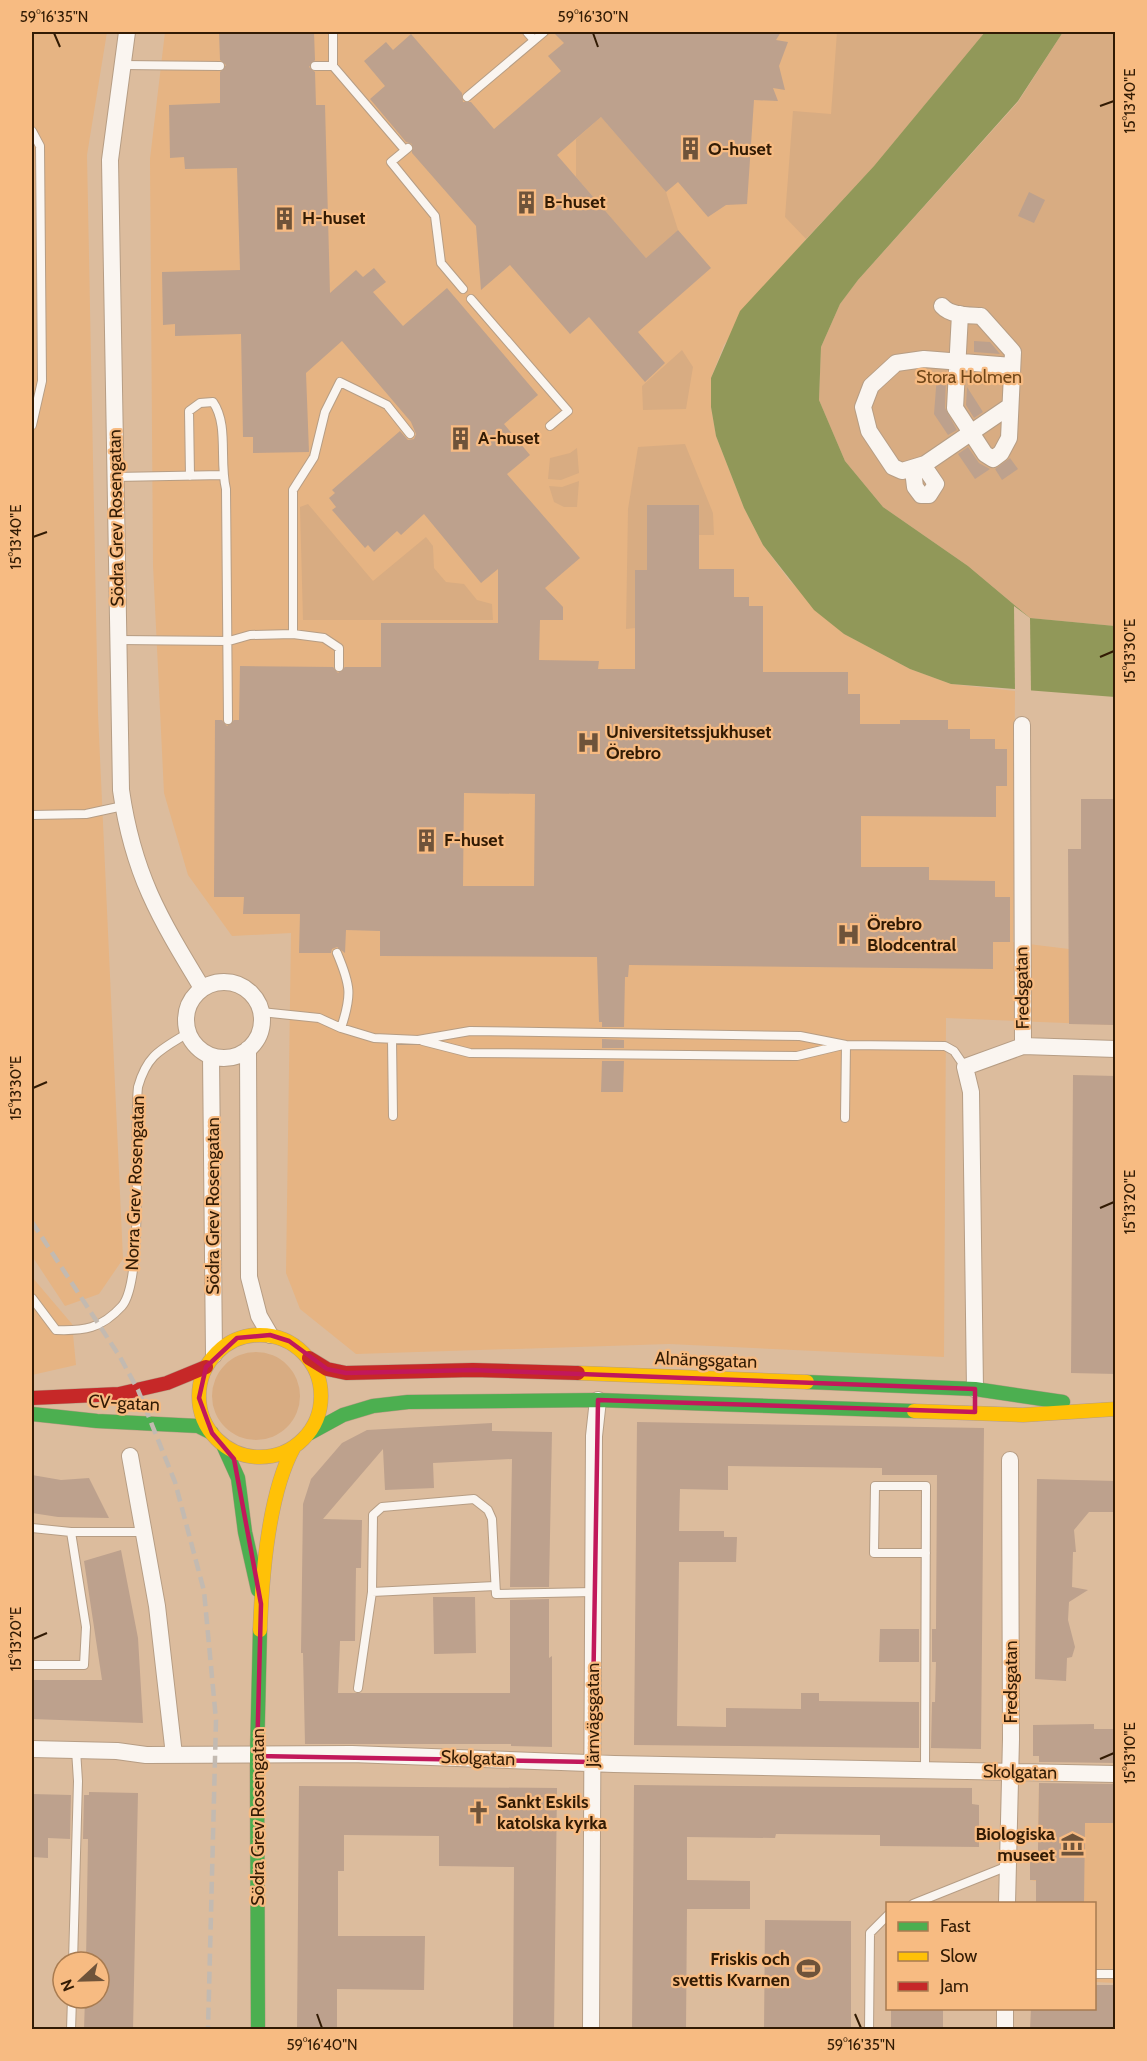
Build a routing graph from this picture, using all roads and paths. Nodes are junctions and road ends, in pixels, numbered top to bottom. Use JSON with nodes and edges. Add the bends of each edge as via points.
{"nodes":[{"id":1,"x":127,"y":32,"type":"edge"},
{"id":2,"x":333,"y":32,"type":"edge"},
{"id":3,"x":527,"y":32,"type":"edge"},
{"id":4,"x":544,"y":32,"type":"edge"},
{"id":5,"x":534,"y":40,"type":"junction"},
{"id":6,"x":121,"y":65,"type":"junction"},
{"id":7,"x":220,"y":66,"type":"dead end"},
{"id":8,"x":315,"y":66,"type":"dead end"},
{"id":9,"x":333,"y":66,"type":"junction"},
{"id":10,"x":467,"y":98,"type":"dead end"},
{"id":11,"x":32,"y":131,"type":"edge"},
{"id":12,"x":463,"y":289,"type":"dead end"},
{"id":13,"x":471,"y":299,"type":"dead end"},
{"id":14,"x":942,"y":306,"type":"dead end"},
{"id":15,"x":960,"y":314,"type":"junction"},
{"id":16,"x":957,"y":361,"type":"junction"},
{"id":17,"x":1012,"y":366,"type":"junction"},
{"id":18,"x":1010,"y":406,"type":"junction"},
{"id":19,"x":32,"y":425,"type":"edge"},
{"id":20,"x":550,"y":426,"type":"dead end"},
{"id":21,"x":969,"y":433,"type":"junction"},
{"id":22,"x":410,"y":434,"type":"dead end"},
{"id":23,"x":222,"y":475,"type":"junction"},
{"id":24,"x":190,"y":476,"type":"junction"},
{"id":25,"x":115,"y":477,"type":"junction"},
{"id":26,"x":293,"y":634,"type":"junction"},
{"id":27,"x":118,"y":640,"type":"junction"},
{"id":28,"x":230,"y":641,"type":"junction"},
{"id":29,"x":339,"y":667,"type":"dead end"},
{"id":30,"x":228,"y":720,"type":"dead end"},
{"id":31,"x":1022,"y":725,"type":"dead end"},
{"id":32,"x":123,"y":806,"type":"junction"},
{"id":33,"x":32,"y":815,"type":"edge"},
{"id":34,"x":337,"y":953,"type":"dead end"},
{"id":35,"x":202,"y":988,"type":"junction"},
{"id":36,"x":261,"y":1012,"type":"junction"},
{"id":37,"x":341,"y":1028,"type":"junction"},
{"id":38,"x":188,"y":1033,"type":"junction"},
{"id":39,"x":392,"y":1039,"type":"junction"},
{"id":40,"x":418,"y":1040,"type":"junction"},
{"id":41,"x":846,"y":1045,"type":"junction"},
{"id":42,"x":1023,"y":1046,"type":"junction"},
{"id":43,"x":248,"y":1049,"type":"junction"},
{"id":44,"x":1116,"y":1049,"type":"edge"},
{"id":45,"x":211,"y":1056,"type":"junction"},
{"id":46,"x":964,"y":1067,"type":"junction"},
{"id":47,"x":393,"y":1116,"type":"dead end"},
{"id":48,"x":845,"y":1118,"type":"dead end"},
{"id":49,"x":32,"y":1298,"type":"edge"},
{"id":50,"x":270,"y":1335,"type":"junction"},
{"id":51,"x":309,"y":1358,"type":"junction"},
{"id":52,"x":211,"y":1361,"type":"junction"},
{"id":53,"x":597,"y":1374,"type":"junction"},
{"id":54,"x":975,"y":1389,"type":"junction"},
{"id":55,"x":32,"y":1398,"type":"edge"},
{"id":56,"x":598,"y":1401,"type":"junction"},
{"id":57,"x":1110,"y":1409,"type":"edge"},
{"id":58,"x":975,"y":1412,"type":"junction"},
{"id":59,"x":32,"y":1414,"type":"edge"},
{"id":60,"x":212,"y":1433,"type":"junction"},
{"id":61,"x":310,"y":1433,"type":"junction"},
{"id":62,"x":224,"y":1447,"type":"junction"},
{"id":63,"x":294,"y":1447,"type":"junction"},
{"id":64,"x":130,"y":1456,"type":"dead end"},
{"id":65,"x":1010,"y":1460,"type":"dead end"},
{"id":66,"x":32,"y":1528,"type":"edge"},
{"id":67,"x":71,"y":1532,"type":"junction"},
{"id":68,"x":145,"y":1532,"type":"junction"},
{"id":69,"x":926,"y":1554,"type":"junction"},
{"id":70,"x":495,"y":1586,"type":"junction"},
{"id":71,"x":372,"y":1592,"type":"junction"},
{"id":72,"x":593,"y":1592,"type":"junction"},
{"id":73,"x":261,"y":1604,"type":"junction"},
{"id":74,"x":32,"y":1665,"type":"edge"},
{"id":75,"x":358,"y":1688,"type":"dead end"},
{"id":76,"x":32,"y":1749,"type":"edge"},
{"id":77,"x":76,"y":1750,"type":"junction"},
{"id":78,"x":174,"y":1755,"type":"junction"},
{"id":79,"x":257,"y":1756,"type":"junction"},
{"id":80,"x":592,"y":1762,"type":"junction"},
{"id":81,"x":925,"y":1770,"type":"junction"},
{"id":82,"x":1010,"y":1771,"type":"junction"},
{"id":83,"x":1116,"y":1774,"type":"edge"},
{"id":84,"x":1008,"y":1866,"type":"junction"},
{"id":85,"x":918,"y":1902,"type":"edge"},
{"id":86,"x":1007,"y":1902,"type":"edge"},
{"id":87,"x":886,"y":1917,"type":"edge"},
{"id":88,"x":73,"y":1950,"type":"edge"},
{"id":89,"x":1096,"y":1974,"type":"edge"},
{"id":90,"x":1116,"y":1974,"type":"edge"},
{"id":91,"x":72,"y":2010,"type":"edge"},
{"id":92,"x":1005,"y":2010,"type":"edge"},
{"id":93,"x":71,"y":2030,"type":"edge"},
{"id":94,"x":258,"y":2030,"type":"edge"},
{"id":95,"x":591,"y":2030,"type":"edge"},
{"id":96,"x":869,"y":2030,"type":"edge"},
{"id":97,"x":1005,"y":2030,"type":"edge"}],
"edges":[{"from":1,"to":6,"type":"street","name":"Södra Grev Rosengatan"},
{"from":2,"to":9,"type":"lane"},
{"from":3,"to":5,"type":"lane"},
{"from":4,"to":5,"type":"lane"},
{"from":5,"to":10,"type":"lane"},
{"from":6,"to":7,"type":"lane"},
{"from":6,"to":25,"type":"street","name":"Södra Grev Rosengatan","via":[[110,160]]},
{"from":8,"to":9,"type":"lane"},
{"from":9,"to":12,"type":"lane","via":[[406,149],[392,162],[435,216],[441,263]]},
{"from":11,"to":19,"type":"lane","via":[[40,146],[42,381]]},
{"from":13,"to":20,"type":"lane","via":[[568,411]]},
{"from":14,"to":15,"type":"street"},
{"from":15,"to":16,"type":"street"},
{"from":15,"to":17,"type":"street","via":[[981,316],[1013,352]]},
{"from":16,"to":17,"type":"street"},
{"from":16,"to":21,"type":"street","via":[[955,408]]},
{"from":16,"to":21,"type":"street","via":[[909,359],[896,363],[871,386],[864,419],[893,467],[902,471],[918,467]]},
{"from":17,"to":18,"type":"street"},
{"from":18,"to":21,"type":"street"},
{"from":18,"to":21,"type":"street","via":[[1009,438],[993,459]]},
{"from":22,"to":26,"type":"lane","via":[[387,405],[339,382],[325,412],[314,457],[293,490]]},
{"from":23,"to":24,"type":"lane"},
{"from":23,"to":24,"type":"lane","via":[[221,414],[213,402],[200,403],[189,411]]},
{"from":23,"to":28,"type":"lane","via":[[226,489]]},
{"from":24,"to":25,"type":"lane"},
{"from":25,"to":27,"type":"street","name":"Södra Grev Rosengatan"},
{"from":26,"to":28,"type":"lane","via":[[250,635]]},
{"from":26,"to":29,"type":"lane","via":[[324,638],[339,648]]},
{"from":27,"to":28,"type":"lane"},
{"from":27,"to":32,"type":"street","name":"Södra Grev Rosengatan"},
{"from":28,"to":30,"type":"lane"},
{"from":31,"to":42,"type":"street","name":"Fredsgatan"},
{"from":32,"to":33,"type":"lane","via":[[86,814]]},
{"from":32,"to":35,"type":"street","name":"Södra Grev Rosengatan","via":[[132,852],[156,912]]},
{"from":34,"to":37,"type":"lane","via":[[349,981]]},
{"from":35,"to":36,"type":"street","via":[[223,981],[240,985],[253,996]]},
{"from":35,"to":38,"type":"street","via":[[188,1008]]},
{"from":36,"to":37,"type":"lane","via":[[319,1018]]},
{"from":36,"to":43,"type":"street","via":[[259,1035]]},
{"from":37,"to":39,"type":"lane","via":[[363,1036]]},
{"from":38,"to":45,"type":"street","via":[[198,1048]]},
{"from":38,"to":49,"type":"lane","name":"Norra Grev Rosengatan","via":[[155,1053],[143,1068],[138,1088],[135,1270],[122,1305],[96,1326],[83,1331],[56,1330]]},
{"from":39,"to":40,"type":"lane"},
{"from":39,"to":47,"type":"lane"},
{"from":40,"to":41,"type":"lane","via":[[470,1031],[800,1036]]},
{"from":40,"to":41,"type":"lane","via":[[470,1053],[797,1056]]},
{"from":41,"to":46,"type":"lane","via":[[945,1046],[954,1051]]},
{"from":41,"to":48,"type":"lane"},
{"from":42,"to":44,"type":"street"},
{"from":42,"to":46,"type":"street","name":"Fredsgatan"},
{"from":43,"to":45,"type":"street","via":[[233,1057]]},
{"from":43,"to":50,"type":"street","name":"Södra Grev Rosengatan","via":[[249,1277],[259,1316]]},
{"from":45,"to":52,"type":"street","name":"Södra Grev Rosengatan"},
{"from":46,"to":54,"type":"street","via":[[971,1092]]},
{"from":50,"to":51,"type":"main road","via":[[289,1341]]},
{"from":50,"to":52,"type":"main road","via":[[237,1338]]},
{"from":51,"to":53,"type":"main road","name":"Alnängsgatan","via":[[327,1369],[346,1373],[474,1370]]},
{"from":51,"to":61,"type":"main road","via":[[317,1372],[322,1397]]},
{"from":52,"to":55,"type":"main road","name":"CV-gatan","via":[[166,1383],[119,1394]]},
{"from":52,"to":60,"type":"main road","via":[[199,1398]]},
{"from":53,"to":54,"type":"main road","name":"Alnängsgatan"},
{"from":53,"to":56,"type":"main road"},
{"from":54,"to":57,"type":"main road","name":"Alnängsgatan"},
{"from":54,"to":58,"type":"main road"},
{"from":56,"to":58,"type":"main road","name":"Alnängsgatan"},
{"from":56,"to":61,"type":"main road","name":"Alnängsgatan","via":[[408,1402],[372,1406],[343,1415]]},
{"from":56,"to":72,"type":"street","name":"Järnvägsgatan","via":[[594,1436]]},
{"from":57,"to":58,"type":"main road","name":"Alnängsgatan","via":[[1023,1415]]},
{"from":59,"to":60,"type":"main road","name":"CV-gatan","via":[[198,1426]]},
{"from":60,"to":62,"type":"main road"},
{"from":61,"to":63,"type":"main road"},
{"from":62,"to":63,"type":"main road","via":[[256,1458],[276,1456]]},
{"from":62,"to":73,"type":"main road","name":"Södra Grev Rosengatan","via":[[234,1459],[242,1488],[250,1564]]},
{"from":63,"to":73,"type":"main road","name":"Södra Grev Rosengatan","via":[[284,1465],[274,1503]]},
{"from":64,"to":68,"type":"street"},
{"from":65,"to":82,"type":"street","name":"Fredsgatan"},
{"from":66,"to":67,"type":"lane"},
{"from":67,"to":68,"type":"lane"},
{"from":67,"to":74,"type":"lane","via":[[86,1627],[84,1665]]},
{"from":68,"to":78,"type":"street"},
{"from":69,"to":69,"type":"lane","via":[[926,1486],[875,1486],[874,1553]]},
{"from":69,"to":81,"type":"lane"},
{"from":70,"to":71,"type":"lane"},
{"from":70,"to":71,"type":"lane","via":[[492,1519],[488,1510],[474,1499],[382,1507],[373,1515]]},
{"from":70,"to":72,"type":"lane","via":[[496,1594]]},
{"from":71,"to":75,"type":"lane"},
{"from":72,"to":80,"type":"street","name":"Järnvägsgatan"},
{"from":73,"to":79,"type":"main road","name":"Södra Grev Rosengatan"},
{"from":76,"to":77,"type":"street","name":"Skolgatan"},
{"from":77,"to":78,"type":"street","name":"Skolgatan"},
{"from":77,"to":88,"type":"lane"},
{"from":78,"to":79,"type":"street","name":"Skolgatan"},
{"from":79,"to":80,"type":"street","name":"Skolgatan","via":[[352,1754]]},
{"from":79,"to":94,"type":"main road","name":"Södra Grev Rosengatan"},
{"from":80,"to":81,"type":"street","name":"Skolgatan"},
{"from":80,"to":95,"type":"street","name":"Järnvägsgatan"},
{"from":81,"to":82,"type":"street","name":"Skolgatan"},
{"from":82,"to":83,"type":"street","name":"Skolgatan"},
{"from":82,"to":84,"type":"street","name":"Fredsgatan"},
{"from":84,"to":85,"type":"lane"},
{"from":84,"to":86,"type":"street","name":"Fredsgatan"},
{"from":87,"to":96,"type":"lane","via":[[870,1933]]},
{"from":89,"to":90,"type":"lane"},
{"from":91,"to":93,"type":"lane"},
{"from":92,"to":97,"type":"street"}]}
